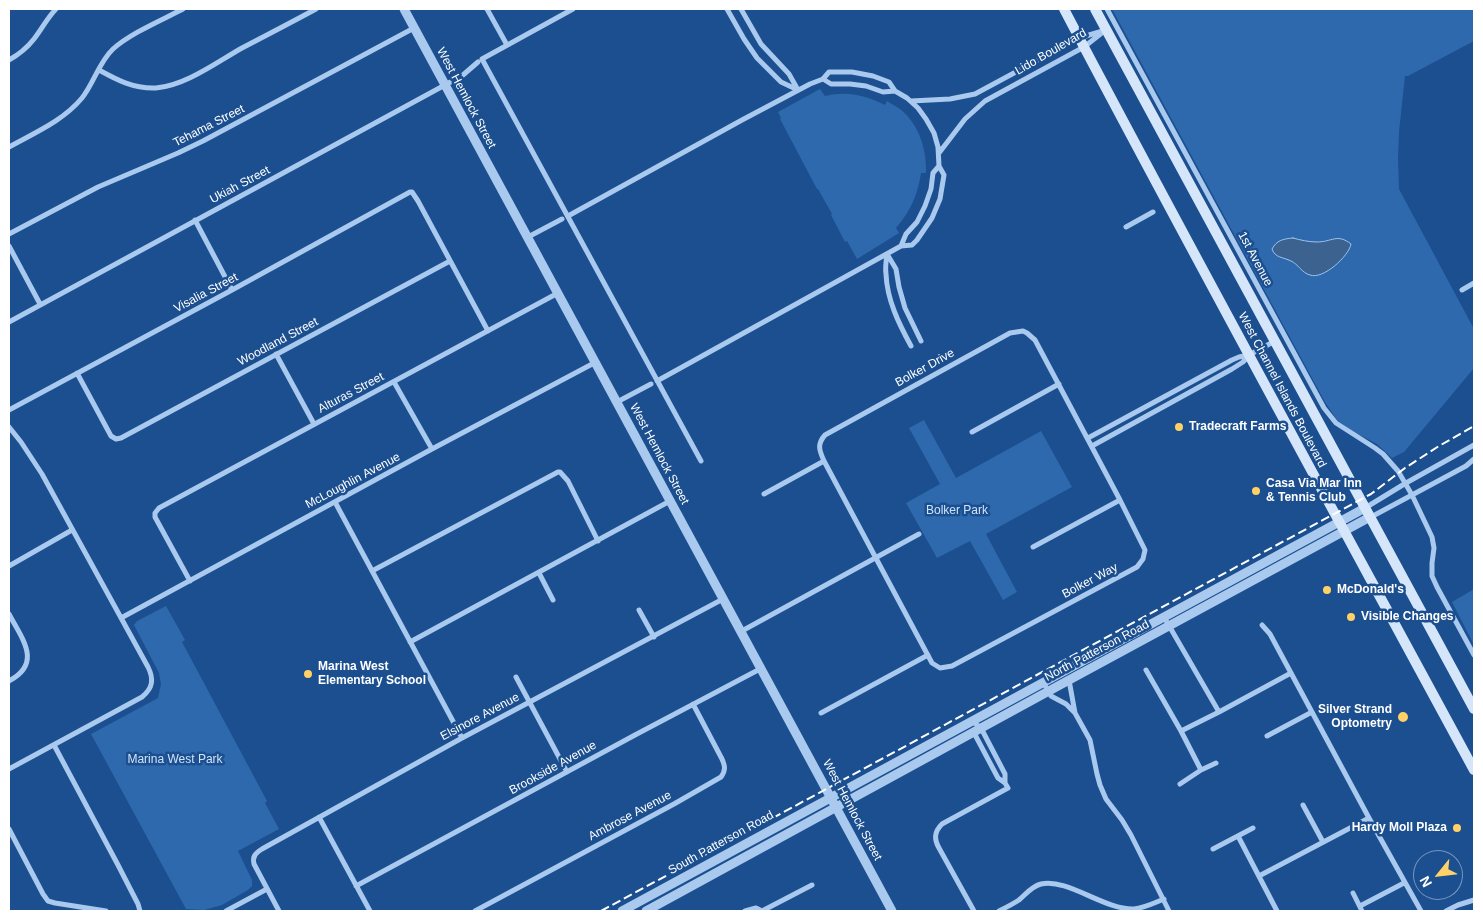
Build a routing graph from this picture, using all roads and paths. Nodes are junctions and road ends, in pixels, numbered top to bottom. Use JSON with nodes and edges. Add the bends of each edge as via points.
{"nodes":[{"id":1,"x":56,"y":9,"type":"edge"},
{"id":2,"x":183,"y":9,"type":"edge"},
{"id":3,"x":316,"y":9,"type":"edge"},
{"id":4,"x":404,"y":9,"type":"edge"},
{"id":5,"x":487,"y":9,"type":"edge"},
{"id":6,"x":573,"y":9,"type":"edge"},
{"id":7,"x":727,"y":9,"type":"edge"},
{"id":8,"x":741,"y":9,"type":"edge"},
{"id":9,"x":1064,"y":9,"type":"edge"},
{"id":10,"x":1096,"y":9,"type":"edge"},
{"id":11,"x":1107,"y":9,"type":"edge"},
{"id":12,"x":414,"y":28,"type":"junction"},
{"id":13,"x":1107,"y":30,"type":"junction"},
{"id":14,"x":1082,"y":42,"type":"junction"},
{"id":15,"x":507,"y":45,"type":"junction"},
{"id":16,"x":9,"y":60,"type":"edge"},
{"id":17,"x":480,"y":60,"type":"junction"},
{"id":18,"x":99,"y":70,"type":"junction"},
{"id":19,"x":823,"y":79,"type":"junction"},
{"id":20,"x":445,"y":85,"type":"junction"},
{"id":21,"x":798,"y":90,"type":"junction"},
{"id":22,"x":895,"y":91,"type":"junction"},
{"id":23,"x":911,"y":101,"type":"junction"},
{"id":24,"x":9,"y":147,"type":"edge"},
{"id":25,"x":939,"y":153,"type":"junction"},
{"id":26,"x":939,"y":166,"type":"junction"},
{"id":27,"x":1153,"y":212,"type":"dead end"},
{"id":28,"x":565,"y":217,"type":"junction"},
{"id":29,"x":195,"y":220,"type":"junction"},
{"id":30,"x":1126,"y":227,"type":"dead end"},
{"id":31,"x":9,"y":234,"type":"edge"},
{"id":32,"x":528,"y":237,"type":"junction"},
{"id":33,"x":9,"y":246,"type":"edge"},
{"id":34,"x":901,"y":246,"type":"junction"},
{"id":35,"x":887,"y":254,"type":"junction"},
{"id":36,"x":450,"y":261,"type":"junction"},
{"id":37,"x":1474,"y":283,"type":"edge"},
{"id":38,"x":232,"y":290,"type":"junction"},
{"id":39,"x":1462,"y":290,"type":"dead end"},
{"id":40,"x":558,"y":293,"type":"junction"},
{"id":41,"x":40,"y":304,"type":"junction"},
{"id":42,"x":9,"y":322,"type":"edge"},
{"id":43,"x":488,"y":331,"type":"junction"},
{"id":44,"x":921,"y":341,"type":"dead end"},
{"id":45,"x":1276,"y":341,"type":"junction"},
{"id":46,"x":911,"y":346,"type":"dead end"},
{"id":47,"x":276,"y":354,"type":"junction"},
{"id":48,"x":1249,"y":355,"type":"junction"},
{"id":49,"x":596,"y":362,"type":"junction"},
{"id":50,"x":77,"y":373,"type":"junction"},
{"id":51,"x":657,"y":381,"type":"junction"},
{"id":52,"x":394,"y":382,"type":"junction"},
{"id":53,"x":651,"y":384,"type":"dead end"},
{"id":54,"x":1059,"y":384,"type":"junction"},
{"id":55,"x":617,"y":402,"type":"junction"},
{"id":56,"x":9,"y":410,"type":"edge"},
{"id":57,"x":314,"y":424,"type":"junction"},
{"id":58,"x":9,"y":427,"type":"edge"},
{"id":59,"x":972,"y":432,"type":"dead end"},
{"id":60,"x":1088,"y":438,"type":"junction"},
{"id":61,"x":1474,"y":445,"type":"edge"},
{"id":62,"x":1092,"y":446,"type":"junction"},
{"id":63,"x":432,"y":449,"type":"junction"},
{"id":64,"x":1474,"y":459,"type":"edge"},
{"id":65,"x":701,"y":461,"type":"dead end"},
{"id":66,"x":824,"y":461,"type":"junction"},
{"id":67,"x":1474,"y":464,"type":"edge"},
{"id":68,"x":1466,"y":466,"type":"junction"},
{"id":69,"x":1406,"y":483,"type":"junction"},
{"id":70,"x":764,"y":494,"type":"dead end"},
{"id":71,"x":1412,"y":495,"type":"junction"},
{"id":72,"x":1120,"y":500,"type":"junction"},
{"id":73,"x":670,"y":501,"type":"junction"},
{"id":74,"x":335,"y":502,"type":"junction"},
{"id":75,"x":1368,"y":513,"type":"junction"},
{"id":76,"x":1341,"y":527,"type":"junction"},
{"id":77,"x":72,"y":530,"type":"junction"},
{"id":78,"x":919,"y":534,"type":"dead end"},
{"id":79,"x":598,"y":541,"type":"junction"},
{"id":80,"x":1033,"y":546,"type":"dead end"},
{"id":81,"x":876,"y":558,"type":"junction"},
{"id":82,"x":9,"y":566,"type":"edge"},
{"id":83,"x":372,"y":571,"type":"junction"},
{"id":84,"x":539,"y":573,"type":"junction"},
{"id":85,"x":190,"y":581,"type":"junction"},
{"id":86,"x":723,"y":599,"type":"junction"},
{"id":87,"x":553,"y":600,"type":"dead end"},
{"id":88,"x":639,"y":610,"type":"dead end"},
{"id":89,"x":9,"y":614,"type":"edge"},
{"id":90,"x":1164,"y":617,"type":"junction"},
{"id":91,"x":121,"y":618,"type":"junction"},
{"id":92,"x":1262,"y":625,"type":"dead end"},
{"id":93,"x":1169,"y":626,"type":"junction"},
{"id":94,"x":740,"y":632,"type":"junction"},
{"id":95,"x":654,"y":637,"type":"junction"},
{"id":96,"x":410,"y":642,"type":"junction"},
{"id":97,"x":928,"y":655,"type":"junction"},
{"id":98,"x":1474,"y":655,"type":"edge"},
{"id":99,"x":760,"y":668,"type":"junction"},
{"id":100,"x":1146,"y":670,"type":"dead end"},
{"id":101,"x":1291,"y":673,"type":"junction"},
{"id":102,"x":516,"y":677,"type":"dead end"},
{"id":103,"x":1069,"y":680,"type":"junction"},
{"id":104,"x":9,"y":681,"type":"edge"},
{"id":105,"x":1043,"y":682,"type":"junction"},
{"id":106,"x":1048,"y":691,"type":"junction"},
{"id":107,"x":530,"y":702,"type":"junction"},
{"id":108,"x":693,"y":704,"type":"junction"},
{"id":109,"x":1474,"y":709,"type":"edge"},
{"id":110,"x":1219,"y":712,"type":"junction"},
{"id":111,"x":1312,"y":712,"type":"junction"},
{"id":112,"x":821,"y":713,"type":"dead end"},
{"id":113,"x":1075,"y":713,"type":"junction"},
{"id":114,"x":972,"y":721,"type":"junction"},
{"id":115,"x":977,"y":730,"type":"junction"},
{"id":116,"x":1181,"y":730,"type":"junction"},
{"id":117,"x":1267,"y":736,"type":"dead end"},
{"id":118,"x":462,"y":738,"type":"junction"},
{"id":119,"x":54,"y":745,"type":"junction"},
{"id":120,"x":1216,"y":763,"type":"dead end"},
{"id":121,"x":9,"y":769,"type":"edge"},
{"id":122,"x":1200,"y":770,"type":"junction"},
{"id":123,"x":1474,"y":770,"type":"edge"},
{"id":124,"x":567,"y":772,"type":"junction"},
{"id":125,"x":1180,"y":784,"type":"dead end"},
{"id":126,"x":1007,"y":786,"type":"junction"},
{"id":127,"x":831,"y":798,"type":"junction"},
{"id":128,"x":1303,"y":805,"type":"dead end"},
{"id":129,"x":836,"y":808,"type":"junction"},
{"id":130,"x":319,"y":817,"type":"junction"},
{"id":131,"x":1369,"y":818,"type":"junction"},
{"id":132,"x":1253,"y":828,"type":"dead end"},
{"id":133,"x":9,"y":829,"type":"edge"},
{"id":134,"x":1238,"y":836,"type":"junction"},
{"id":135,"x":1323,"y":842,"type":"junction"},
{"id":136,"x":1213,"y":849,"type":"dead end"},
{"id":137,"x":1259,"y":876,"type":"junction"},
{"id":138,"x":1404,"y":882,"type":"junction"},
{"id":139,"x":812,"y":884,"type":"dead end"},
{"id":140,"x":356,"y":886,"type":"junction"},
{"id":141,"x":267,"y":889,"type":"junction"},
{"id":142,"x":1353,"y":893,"type":"dead end"},
{"id":143,"x":1164,"y":899,"type":"junction"},
{"id":144,"x":643,"y":900,"type":"junction"},
{"id":145,"x":1474,"y":900,"type":"edge"},
{"id":146,"x":1361,"y":909,"type":"edge"},
{"id":147,"x":106,"y":911,"type":"edge"},
{"id":148,"x":140,"y":911,"type":"edge"},
{"id":149,"x":226,"y":911,"type":"edge"},
{"id":150,"x":280,"y":911,"type":"edge"},
{"id":151,"x":370,"y":911,"type":"edge"},
{"id":152,"x":475,"y":911,"type":"edge"},
{"id":153,"x":622,"y":911,"type":"edge"},
{"id":154,"x":648,"y":911,"type":"edge"},
{"id":155,"x":745,"y":911,"type":"edge"},
{"id":156,"x":762,"y":911,"type":"edge"},
{"id":157,"x":892,"y":911,"type":"edge"},
{"id":158,"x":974,"y":911,"type":"edge"},
{"id":159,"x":999,"y":911,"type":"edge"},
{"id":160,"x":1169,"y":911,"type":"edge"},
{"id":161,"x":1277,"y":911,"type":"edge"},
{"id":162,"x":1421,"y":911,"type":"edge"},
{"id":163,"x":1446,"y":911,"type":"edge"}],
"edges":[{"from":1,"to":16,"type":"street","via":[[26,48]]},
{"from":2,"to":18,"type":"street","via":[[121,43],[106,57]]},
{"from":3,"to":18,"type":"street","via":[[190,77],[165,86],[132,85]]},
{"from":4,"to":12,"type":"street","name":"West Hemlock Street"},
{"from":5,"to":15,"type":"street"},
{"from":6,"to":15,"type":"street","name":"Ukiah Street"},
{"from":7,"to":21,"type":"street","via":[[757,58],[781,82]]},
{"from":8,"to":21,"type":"street","via":[[761,44],[789,74]]},
{"from":9,"to":14,"type":"main road","name":"West Channel Islands Boulevard"},
{"from":10,"to":13,"type":"main road","name":"West Channel Islands Boulevard"},
{"from":11,"to":69,"type":"street","name":"1st Avenue","via":[[1324,408],[1342,428],[1383,454]]},
{"from":12,"to":20,"type":"street","name":"West Hemlock Street"},
{"from":12,"to":31,"type":"street","name":"Tehama Street","via":[[203,141],[98,187]]},
{"from":13,"to":14,"type":"street","name":"Lido Boulevard"},
{"from":13,"to":14,"type":"street","name":"Lido Boulevard"},
{"from":13,"to":45,"type":"main road","name":"West Channel Islands Boulevard"},
{"from":14,"to":23,"type":"street","name":"Lido Boulevard","via":[[975,94]]},
{"from":14,"to":25,"type":"street","name":"Lido Boulevard","via":[[985,101],[965,119]]},
{"from":14,"to":48,"type":"main road","name":"West Channel Islands Boulevard"},
{"from":15,"to":17,"type":"street","name":"Ukiah Street"},
{"from":17,"to":20,"type":"street","name":"Ukiah Street"},
{"from":17,"to":28,"type":"street"},
{"from":18,"to":24,"type":"street","via":[[82,97],[64,115]]},
{"from":19,"to":21,"type":"street"},
{"from":19,"to":22,"type":"street","via":[[831,84],[858,84],[883,92]]},
{"from":19,"to":22,"type":"street","via":[[828,72],[852,72],[888,82]]},
{"from":20,"to":29,"type":"street","name":"Ukiah Street"},
{"from":20,"to":32,"type":"street","name":"West Hemlock Street"},
{"from":21,"to":28,"type":"street"},
{"from":22,"to":23,"type":"street"},
{"from":23,"to":25,"type":"street","via":[[930,126]]},
{"from":25,"to":26,"type":"street"},
{"from":26,"to":34,"type":"street","via":[[933,173],[925,206]]},
{"from":26,"to":34,"type":"street","via":[[944,175],[936,210],[917,240],[912,245]]},
{"from":27,"to":30,"type":"street"},
{"from":28,"to":32,"type":"street"},
{"from":28,"to":51,"type":"street"},
{"from":29,"to":38,"type":"street"},
{"from":29,"to":41,"type":"street","name":"Ukiah Street"},
{"from":32,"to":40,"type":"street","name":"West Hemlock Street"},
{"from":33,"to":41,"type":"street"},
{"from":34,"to":35,"type":"street"},
{"from":35,"to":44,"type":"street","via":[[896,269],[905,308]]},
{"from":35,"to":46,"type":"street","via":[[885,273],[889,294]]},
{"from":35,"to":51,"type":"street"},
{"from":36,"to":38,"type":"street","name":"Visalia Street","via":[[418,201],[412,192],[407,192]]},
{"from":36,"to":43,"type":"street"},
{"from":36,"to":47,"type":"street","name":"Woodland Street"},
{"from":37,"to":39,"type":"street"},
{"from":38,"to":50,"type":"street","name":"Visalia Street"},
{"from":40,"to":43,"type":"street","name":"Alturas Street"},
{"from":40,"to":49,"type":"street","name":"West Hemlock Street"},
{"from":41,"to":42,"type":"street","name":"Ukiah Street"},
{"from":43,"to":52,"type":"street","name":"Alturas Street"},
{"from":45,"to":48,"type":"street"},
{"from":45,"to":75,"type":"main road","name":"West Channel Islands Boulevard"},
{"from":47,"to":50,"type":"street","name":"Woodland Street","via":[[116,439],[111,436]]},
{"from":47,"to":57,"type":"street"},
{"from":48,"to":60,"type":"street","via":[[1232,360]]},
{"from":48,"to":62,"type":"street","via":[[1238,366]]},
{"from":48,"to":76,"type":"main road","name":"West Channel Islands Boulevard"},
{"from":49,"to":55,"type":"street","name":"West Hemlock Street"},
{"from":49,"to":63,"type":"street","name":"McLoughlin Avenue"},
{"from":50,"to":56,"type":"street","name":"Visalia Street"},
{"from":51,"to":65,"type":"street"},
{"from":52,"to":57,"type":"street","name":"Alturas Street"},
{"from":52,"to":63,"type":"street"},
{"from":53,"to":55,"type":"street"},
{"from":54,"to":59,"type":"street"},
{"from":54,"to":60,"type":"street","name":"Bolker Drive"},
{"from":54,"to":66,"type":"street","name":"Bolker Drive","via":[[1035,340],[1023,331],[1010,333],[825,435],[818,448]]},
{"from":55,"to":73,"type":"street","name":"West Hemlock Street"},
{"from":57,"to":85,"type":"street","name":"Alturas Street","via":[[164,505],[155,513]]},
{"from":58,"to":77,"type":"street","via":[[35,462]]},
{"from":60,"to":62,"type":"street","name":"Bolker Way"},
{"from":61,"to":69,"type":"street"},
{"from":62,"to":72,"type":"street","name":"Bolker Way"},
{"from":63,"to":74,"type":"street","name":"McLoughlin Avenue"},
{"from":64,"to":68,"type":"street"},
{"from":66,"to":70,"type":"street"},
{"from":66,"to":81,"type":"street","name":"Bolker Drive"},
{"from":67,"to":68,"type":"street"},
{"from":68,"to":71,"type":"street"},
{"from":69,"to":71,"type":"street","name":"1st Avenue"},
{"from":69,"to":75,"type":"street"},
{"from":71,"to":75,"type":"street"},
{"from":71,"to":98,"type":"street","name":"1st Avenue","via":[[1432,537],[1432,576]]},
{"from":72,"to":80,"type":"street"},
{"from":72,"to":97,"type":"street","name":"Bolker Way","via":[[1145,550],[1137,567],[952,666],[940,668]]},
{"from":73,"to":79,"type":"street"},
{"from":73,"to":86,"type":"street","name":"West Hemlock Street"},
{"from":74,"to":83,"type":"street"},
{"from":74,"to":85,"type":"street","name":"McLoughlin Avenue"},
{"from":75,"to":76,"type":"street","name":"North Patterson Road"},
{"from":75,"to":109,"type":"main road","name":"West Channel Islands Boulevard"},
{"from":76,"to":90,"type":"street","name":"North Patterson Road"},
{"from":76,"to":93,"type":"street","name":"North Patterson Road"},
{"from":76,"to":123,"type":"main road","name":"West Channel Islands Boulevard"},
{"from":77,"to":82,"type":"street"},
{"from":77,"to":91,"type":"street"},
{"from":78,"to":81,"type":"street"},
{"from":79,"to":83,"type":"street","via":[[568,481],[558,472]]},
{"from":79,"to":84,"type":"street"},
{"from":81,"to":94,"type":"street"},
{"from":81,"to":97,"type":"street","name":"Bolker Drive"},
{"from":83,"to":96,"type":"street"},
{"from":84,"to":87,"type":"street"},
{"from":84,"to":96,"type":"street"},
{"from":85,"to":91,"type":"street","name":"McLoughlin Avenue"},
{"from":86,"to":94,"type":"street","name":"West Hemlock Street"},
{"from":86,"to":95,"type":"street","name":"Elsinore Avenue"},
{"from":88,"to":95,"type":"street"},
{"from":89,"to":104,"type":"street","via":[[24,642],[28,658],[26,668]]},
{"from":90,"to":93,"type":"street"},
{"from":90,"to":105,"type":"street","name":"North Patterson Road"},
{"from":91,"to":119,"type":"street","via":[[150,673],[152,686],[142,697]]},
{"from":92,"to":101,"type":"street"},
{"from":93,"to":103,"type":"street","name":"North Patterson Road"},
{"from":93,"to":110,"type":"street"},
{"from":94,"to":99,"type":"street","name":"West Hemlock Street"},
{"from":95,"to":107,"type":"street","name":"Elsinore Avenue"},
{"from":96,"to":118,"type":"street"},
{"from":97,"to":112,"type":"street"},
{"from":99,"to":108,"type":"street","name":"Brookside Avenue"},
{"from":99,"to":127,"type":"street","name":"West Hemlock Street"},
{"from":100,"to":116,"type":"street"},
{"from":101,"to":110,"type":"street"},
{"from":101,"to":111,"type":"street"},
{"from":102,"to":107,"type":"street"},
{"from":103,"to":106,"type":"street","name":"North Patterson Road"},
{"from":103,"to":113,"type":"street"},
{"from":105,"to":106,"type":"street"},
{"from":105,"to":114,"type":"street","name":"North Patterson Road"},
{"from":106,"to":113,"type":"street"},
{"from":106,"to":115,"type":"street","name":"North Patterson Road"},
{"from":107,"to":118,"type":"street","name":"Elsinore Avenue"},
{"from":107,"to":124,"type":"street"},
{"from":108,"to":124,"type":"street","name":"Brookside Avenue"},
{"from":108,"to":152,"type":"street","name":"Ambrose Avenue","via":[[725,766],[721,777]]},
{"from":110,"to":116,"type":"street"},
{"from":111,"to":117,"type":"street"},
{"from":111,"to":131,"type":"street"},
{"from":113,"to":143,"type":"street","via":[[1090,740],[1106,799],[1131,834]]},
{"from":114,"to":115,"type":"street"},
{"from":114,"to":127,"type":"street","name":"North Patterson Road"},
{"from":115,"to":126,"type":"street","via":[[1005,774]]},
{"from":115,"to":126,"type":"street","via":[[998,778]]},
{"from":115,"to":129,"type":"street","name":"North Patterson Road"},
{"from":116,"to":122,"type":"street"},
{"from":118,"to":130,"type":"street","name":"Elsinore Avenue"},
{"from":119,"to":121,"type":"street"},
{"from":119,"to":148,"type":"street"},
{"from":120,"to":122,"type":"street"},
{"from":122,"to":125,"type":"street"},
{"from":124,"to":140,"type":"street","name":"Brookside Avenue"},
{"from":126,"to":158,"type":"street","via":[[937,830],[935,841]]},
{"from":127,"to":129,"type":"street","name":"West Hemlock Street"},
{"from":127,"to":144,"type":"street","name":"South Patterson Road"},
{"from":128,"to":135,"type":"street"},
{"from":129,"to":154,"type":"street","name":"South Patterson Road"},
{"from":129,"to":157,"type":"street","name":"West Hemlock Street"},
{"from":130,"to":140,"type":"street"},
{"from":130,"to":141,"type":"street","name":"Elsinore Avenue","via":[[255,854],[254,864]]},
{"from":131,"to":135,"type":"street"},
{"from":131,"to":138,"type":"street"},
{"from":132,"to":134,"type":"street"},
{"from":133,"to":147,"type":"street","via":[[48,900]]},
{"from":134,"to":136,"type":"street"},
{"from":134,"to":137,"type":"street"},
{"from":135,"to":137,"type":"street"},
{"from":137,"to":161,"type":"street"},
{"from":138,"to":146,"type":"street"},
{"from":138,"to":162,"type":"street"},
{"from":139,"to":156,"type":"street"},
{"from":140,"to":151,"type":"street"},
{"from":141,"to":149,"type":"street"},
{"from":141,"to":150,"type":"street"},
{"from":142,"to":146,"type":"street"},
{"from":143,"to":159,"type":"street","via":[[1140,908],[1124,908],[1049,883],[1032,888]]},
{"from":143,"to":160,"type":"street"},
{"from":144,"to":153,"type":"street","name":"South Patterson Road"},
{"from":144,"to":154,"type":"street"},
{"from":145,"to":163,"type":"street"},
{"from":155,"to":156,"type":"street","via":[[756,908]]}]}
